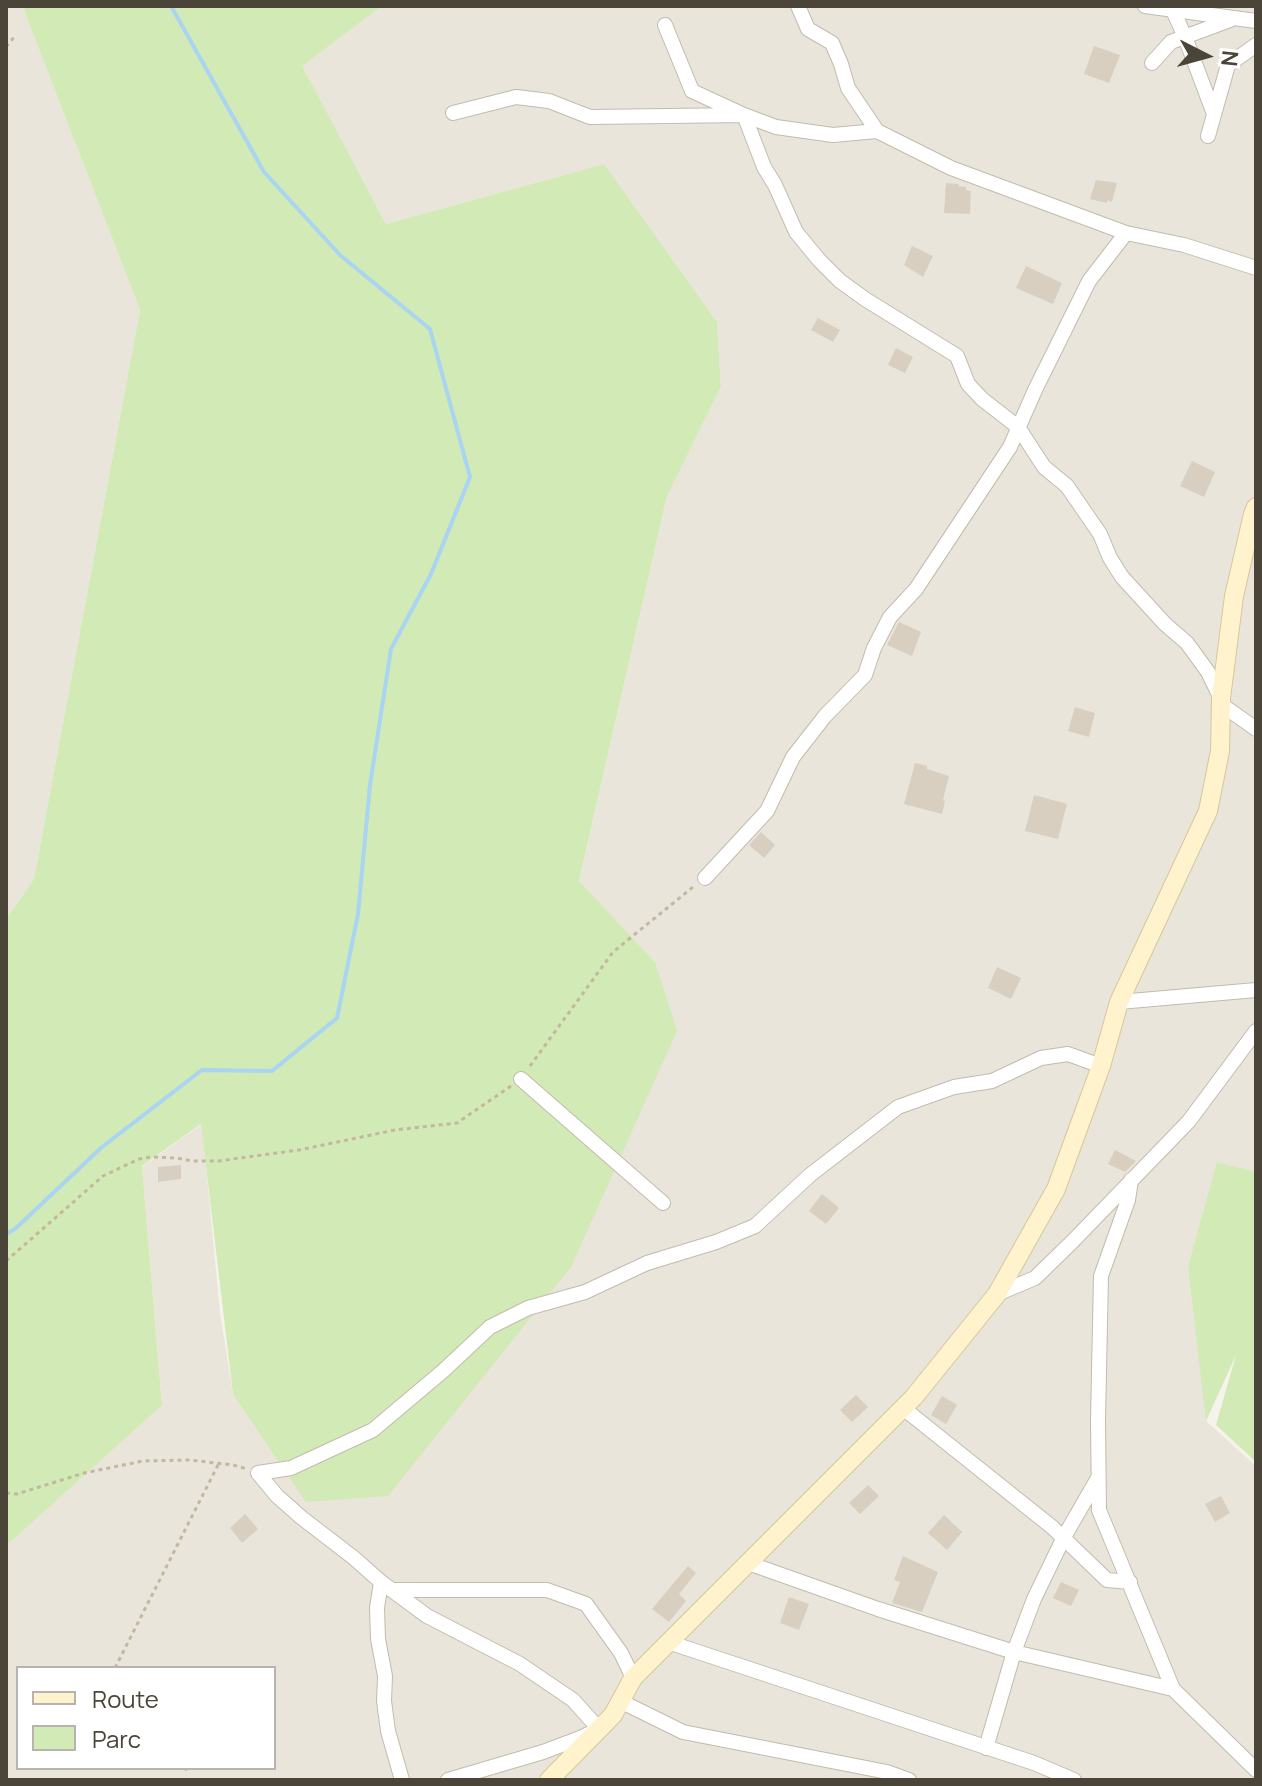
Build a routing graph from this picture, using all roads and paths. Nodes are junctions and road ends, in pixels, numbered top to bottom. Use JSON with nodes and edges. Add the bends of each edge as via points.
{"nodes":[{"id":1,"x":798,"y":6,"type":"edge"},
{"id":2,"x":1145,"y":6,"type":"edge"},
{"id":3,"x":1171,"y":8,"type":"edge"},
{"id":4,"x":1234,"y":18,"type":"junction"},
{"id":5,"x":1256,"y":21,"type":"edge"},
{"id":6,"x":665,"y":25,"type":"dead end"},
{"id":7,"x":15,"y":36,"type":"dead end"},
{"id":8,"x":1185,"y":37,"type":"junction"},
{"id":9,"x":1256,"y":45,"type":"edge"},
{"id":10,"x":6,"y":47,"type":"edge"},
{"id":11,"x":1152,"y":63,"type":"dead end"},
{"id":12,"x":453,"y":113,"type":"dead end"},
{"id":13,"x":1214,"y":114,"type":"junction"},
{"id":14,"x":744,"y":115,"type":"junction"},
{"id":15,"x":877,"y":131,"type":"junction"},
{"id":16,"x":1208,"y":136,"type":"dead end"},
{"id":17,"x":1126,"y":233,"type":"junction"},
{"id":18,"x":1256,"y":268,"type":"edge"},
{"id":19,"x":1018,"y":427,"type":"junction"},
{"id":20,"x":1256,"y":507,"type":"edge"},
{"id":21,"x":1221,"y":698,"type":"junction"},
{"id":22,"x":1256,"y":729,"type":"edge"},
{"id":23,"x":705,"y":878,"type":"joint"},
{"id":24,"x":1256,"y":990,"type":"edge"},
{"id":25,"x":1119,"y":1002,"type":"junction"},
{"id":26,"x":1256,"y":1031,"type":"edge"},
{"id":27,"x":1101,"y":1066,"type":"junction"},
{"id":28,"x":521,"y":1079,"type":"junction"},
{"id":29,"x":1131,"y":1180,"type":"junction"},
{"id":30,"x":663,"y":1203,"type":"dead end"},
{"id":31,"x":6,"y":1261,"type":"edge"},
{"id":32,"x":997,"y":1294,"type":"junction"},
{"id":33,"x":903,"y":1408,"type":"junction"},
{"id":34,"x":219,"y":1463,"type":"junction"},
{"id":35,"x":258,"y":1473,"type":"junction"},
{"id":36,"x":1099,"y":1477,"type":"junction"},
{"id":37,"x":6,"y":1493,"type":"edge"},
{"id":38,"x":1064,"y":1537,"type":"junction"},
{"id":39,"x":748,"y":1563,"type":"junction"},
{"id":40,"x":1130,"y":1582,"type":"junction"},
{"id":41,"x":387,"y":1586,"type":"junction"},
{"id":42,"x":668,"y":1642,"type":"junction"},
{"id":43,"x":1014,"y":1652,"type":"junction"},
{"id":44,"x":116,"y":1666,"type":"edge"},
{"id":45,"x":633,"y":1678,"type":"junction"},
{"id":46,"x":1173,"y":1689,"type":"junction"},
{"id":47,"x":620,"y":1701,"type":"junction"},
{"id":48,"x":599,"y":1729,"type":"junction"},
{"id":49,"x":986,"y":1748,"type":"junction"},
{"id":50,"x":1256,"y":1770,"type":"edge"},
{"id":51,"x":402,"y":1780,"type":"edge"},
{"id":52,"x":448,"y":1780,"type":"edge"},
{"id":53,"x":549,"y":1780,"type":"edge"},
{"id":54,"x":909,"y":1780,"type":"edge"},
{"id":55,"x":1074,"y":1780,"type":"edge"}],
"edges":[{"from":1,"to":15,"type":"street","via":[[808,29],[832,43],[848,88]]},
{"from":2,"to":3,"type":"street"},
{"from":3,"to":4,"type":"street"},
{"from":3,"to":8,"type":"street"},
{"from":4,"to":5,"type":"street"},
{"from":4,"to":8,"type":"street"},
{"from":6,"to":14,"type":"street","via":[[692,91]]},
{"from":7,"to":10,"type":"path"},
{"from":8,"to":11,"type":"street","via":[[1171,42]]},
{"from":8,"to":13,"type":"street"},
{"from":9,"to":13,"type":"street","via":[[1228,65]]},
{"from":12,"to":14,"type":"street","via":[[516,97],[549,101],[590,117]]},
{"from":13,"to":16,"type":"street"},
{"from":14,"to":15,"type":"street","via":[[776,127],[833,135]]},
{"from":14,"to":19,"type":"street","via":[[796,232],[819,260],[865,299],[957,356],[968,384]]},
{"from":15,"to":17,"type":"street","via":[[951,168]]},
{"from":17,"to":18,"type":"street"},
{"from":17,"to":19,"type":"street","via":[[1089,281]]},
{"from":19,"to":21,"type":"street","via":[[1044,467],[1067,486],[1122,577],[1187,643]]},
{"from":19,"to":23,"type":"street","via":[[952,538],[890,617],[865,675],[793,757],[767,811]]},
{"from":20,"to":21,"type":"street","via":[[1234,596]]},
{"from":21,"to":22,"type":"street","via":[[1225,707]]},
{"from":21,"to":25,"type":"street","via":[[1220,751],[1208,811]]},
{"from":23,"to":28,"type":"path","via":[[613,952]]},
{"from":24,"to":25,"type":"street"},
{"from":25,"to":27,"type":"street"},
{"from":26,"to":29,"type":"street","via":[[1189,1121]]},
{"from":27,"to":32,"type":"street","via":[[1056,1189]]},
{"from":27,"to":35,"type":"street","via":[[1068,1054],[1041,1058],[992,1081],[954,1087],[898,1107],[810,1175],[755,1226],[647,1263],[585,1292],[528,1308],[490,1327],[373,1430],[291,1468]]},
{"from":28,"to":30,"type":"street"},
{"from":28,"to":31,"type":"path","via":[[457,1123],[218,1161],[139,1159],[103,1176]]},
{"from":29,"to":32,"type":"street","via":[[1035,1278]]},
{"from":29,"to":36,"type":"street","via":[[1101,1276]]},
{"from":32,"to":33,"type":"street"},
{"from":33,"to":38,"type":"street"},
{"from":33,"to":39,"type":"street"},
{"from":34,"to":35,"type":"path"},
{"from":34,"to":37,"type":"path","via":[[143,1461]]},
{"from":34,"to":44,"type":"path"},
{"from":35,"to":41,"type":"street","via":[[302,1518]]},
{"from":36,"to":38,"type":"street"},
{"from":36,"to":40,"type":"street","via":[[1099,1510]]},
{"from":38,"to":40,"type":"street","via":[[1107,1580]]},
{"from":38,"to":43,"type":"street"},
{"from":39,"to":42,"type":"street"},
{"from":39,"to":43,"type":"street"},
{"from":40,"to":46,"type":"street"},
{"from":41,"to":45,"type":"street","via":[[547,1590],[586,1604]]},
{"from":41,"to":48,"type":"street","via":[[427,1616],[520,1664],[573,1700]]},
{"from":41,"to":51,"type":"street","via":[[377,1608],[378,1639],[388,1731]]},
{"from":42,"to":45,"type":"street"},
{"from":42,"to":49,"type":"street"},
{"from":43,"to":46,"type":"street"},
{"from":43,"to":49,"type":"street"},
{"from":45,"to":47,"type":"street"},
{"from":46,"to":50,"type":"street"},
{"from":47,"to":48,"type":"street"},
{"from":47,"to":54,"type":"street","via":[[683,1732]]},
{"from":48,"to":52,"type":"street"},
{"from":48,"to":53,"type":"street"},
{"from":49,"to":55,"type":"street"}]}
